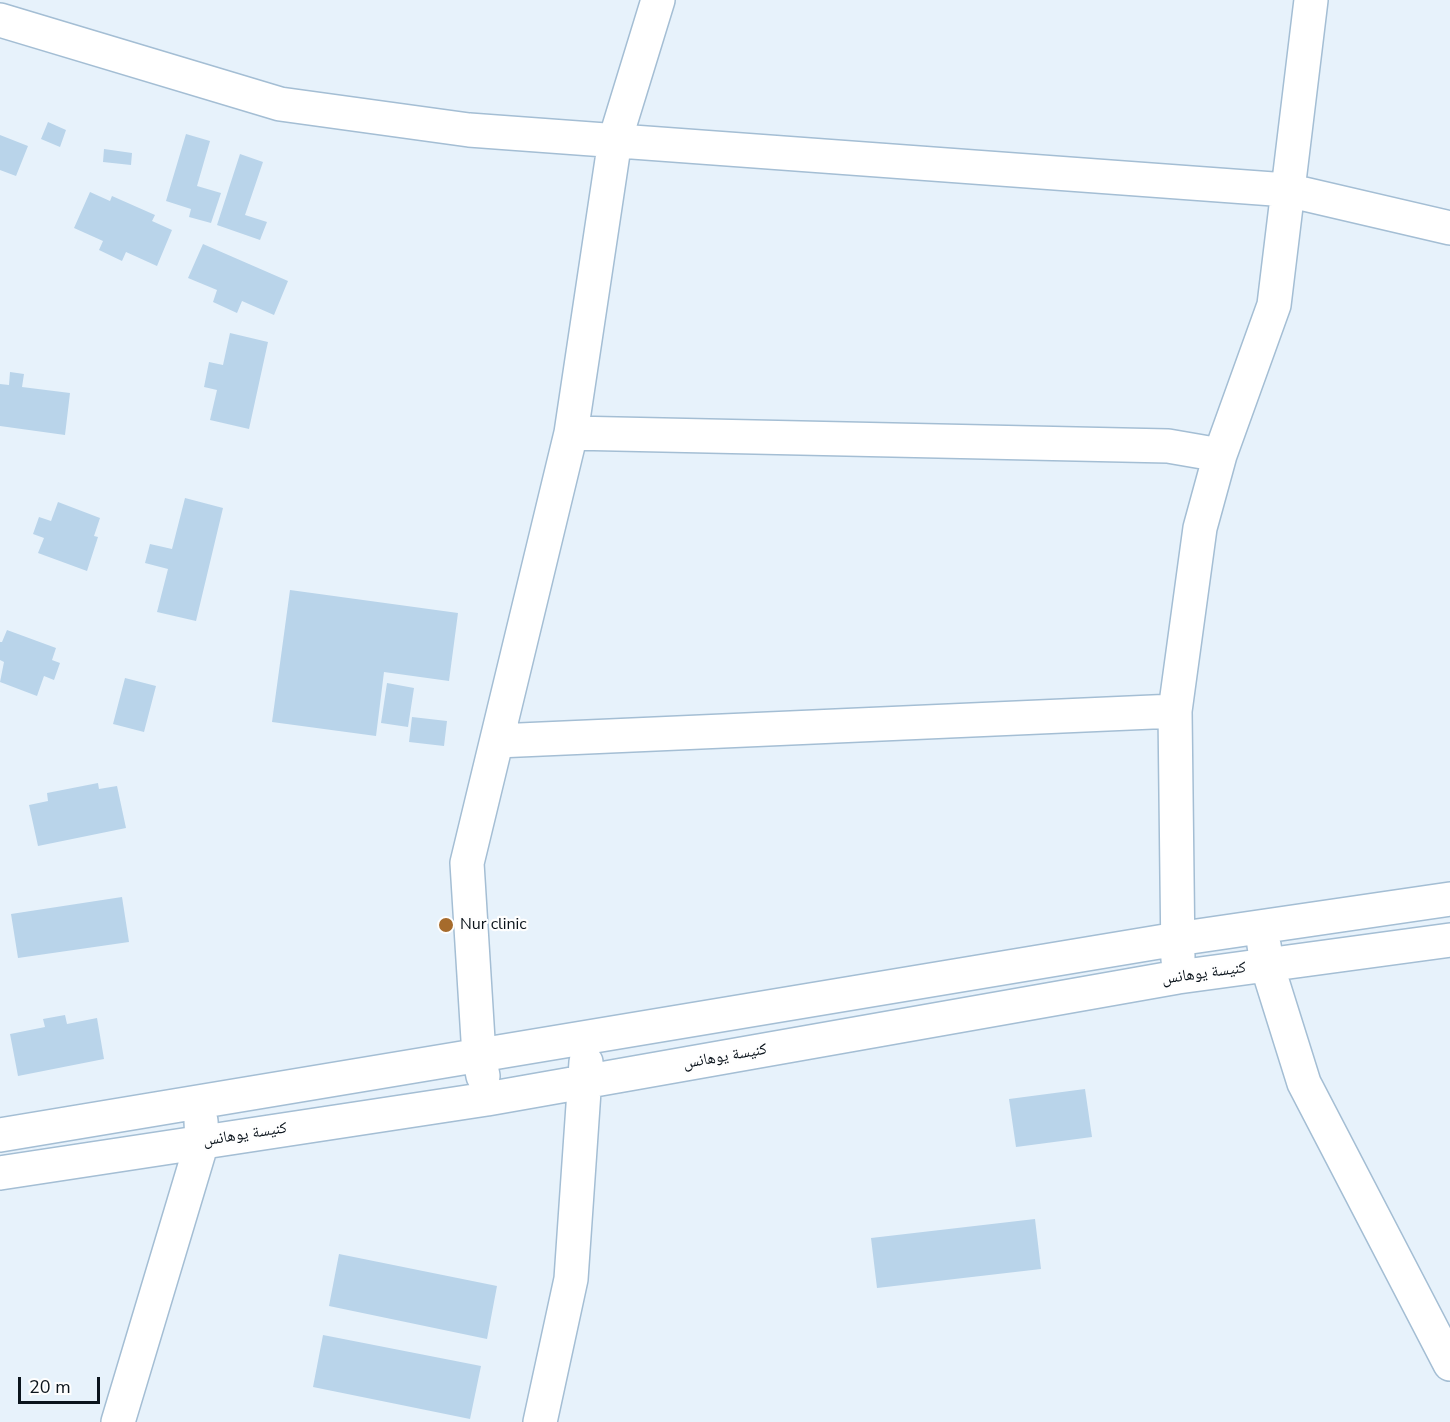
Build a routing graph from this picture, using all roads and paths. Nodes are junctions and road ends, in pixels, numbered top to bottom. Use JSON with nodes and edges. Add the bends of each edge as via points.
{"nodes":[{"id":1,"x":658,"y":0,"type":"edge"},
{"id":2,"x":1311,"y":0,"type":"edge"},
{"id":3,"x":0,"y":20,"type":"edge"},
{"id":4,"x":615,"y":140,"type":"junction"},
{"id":5,"x":1287,"y":190,"type":"junction"},
{"id":6,"x":1450,"y":228,"type":"edge"},
{"id":7,"x":572,"y":433,"type":"junction"},
{"id":8,"x":1220,"y":455,"type":"junction"},
{"id":9,"x":1175,"y":711,"type":"junction"},
{"id":10,"x":497,"y":741,"type":"junction"},
{"id":11,"x":1450,"y":900,"type":"edge"},
{"id":12,"x":1262,"y":927,"type":"junction"},
{"id":13,"x":1177,"y":939,"type":"junction"},
{"id":14,"x":1450,"y":940,"type":"edge"},
{"id":15,"x":1267,"y":965,"type":"junction"},
{"id":16,"x":1178,"y":977,"type":"junction"},
{"id":17,"x":587,"y":1038,"type":"junction"},
{"id":18,"x":479,"y":1056,"type":"junction"},
{"id":19,"x":585,"y":1082,"type":"junction"},
{"id":20,"x":487,"y":1099,"type":"junction"},
{"id":21,"x":201,"y":1102,"type":"junction"},
{"id":22,"x":0,"y":1135,"type":"edge"},
{"id":23,"x":202,"y":1142,"type":"junction"},
{"id":24,"x":0,"y":1173,"type":"edge"},
{"id":25,"x":1450,"y":1364,"type":"edge"},
{"id":26,"x":118,"y":1422,"type":"edge"},
{"id":27,"x":540,"y":1422,"type":"edge"}],
"edges":[{"from":1,"to":4,"type":"street"},
{"from":2,"to":5,"type":"street"},
{"from":3,"to":4,"type":"street","via":[[280,104],[470,130]]},
{"from":4,"to":5,"type":"street"},
{"from":4,"to":7,"type":"street"},
{"from":5,"to":6,"type":"street"},
{"from":5,"to":8,"type":"street","via":[[1274,305]]},
{"from":7,"to":8,"type":"street","via":[[1168,446]]},
{"from":7,"to":10,"type":"street"},
{"from":8,"to":9,"type":"street","via":[[1200,528]]},
{"from":9,"to":10,"type":"street"},
{"from":9,"to":13,"type":"street"},
{"from":10,"to":18,"type":"street","via":[[467,863]]},
{"from":11,"to":12,"type":"street"},
{"from":12,"to":13,"type":"street"},
{"from":12,"to":15,"type":"street"},
{"from":13,"to":16,"type":"street"},
{"from":13,"to":17,"type":"street"},
{"from":14,"to":15,"type":"street","name":"كنيسة يوهانس"},
{"from":15,"to":16,"type":"street","name":"كنيسة يوهانس"},
{"from":15,"to":25,"type":"street","via":[[1304,1083]]},
{"from":16,"to":19,"type":"street","name":"كنيسة يوهانس"},
{"from":17,"to":18,"type":"street"},
{"from":17,"to":19,"type":"street"},
{"from":18,"to":20,"type":"street"},
{"from":18,"to":21,"type":"street"},
{"from":19,"to":20,"type":"street","name":"كنيسة يوهانس"},
{"from":19,"to":27,"type":"street","via":[[572,1279]]},
{"from":20,"to":23,"type":"street","name":"كنيسة يوهانس"},
{"from":21,"to":22,"type":"street"},
{"from":21,"to":23,"type":"street"},
{"from":23,"to":24,"type":"street","name":"كنيسة يوهانس"},
{"from":23,"to":26,"type":"street"}]}
